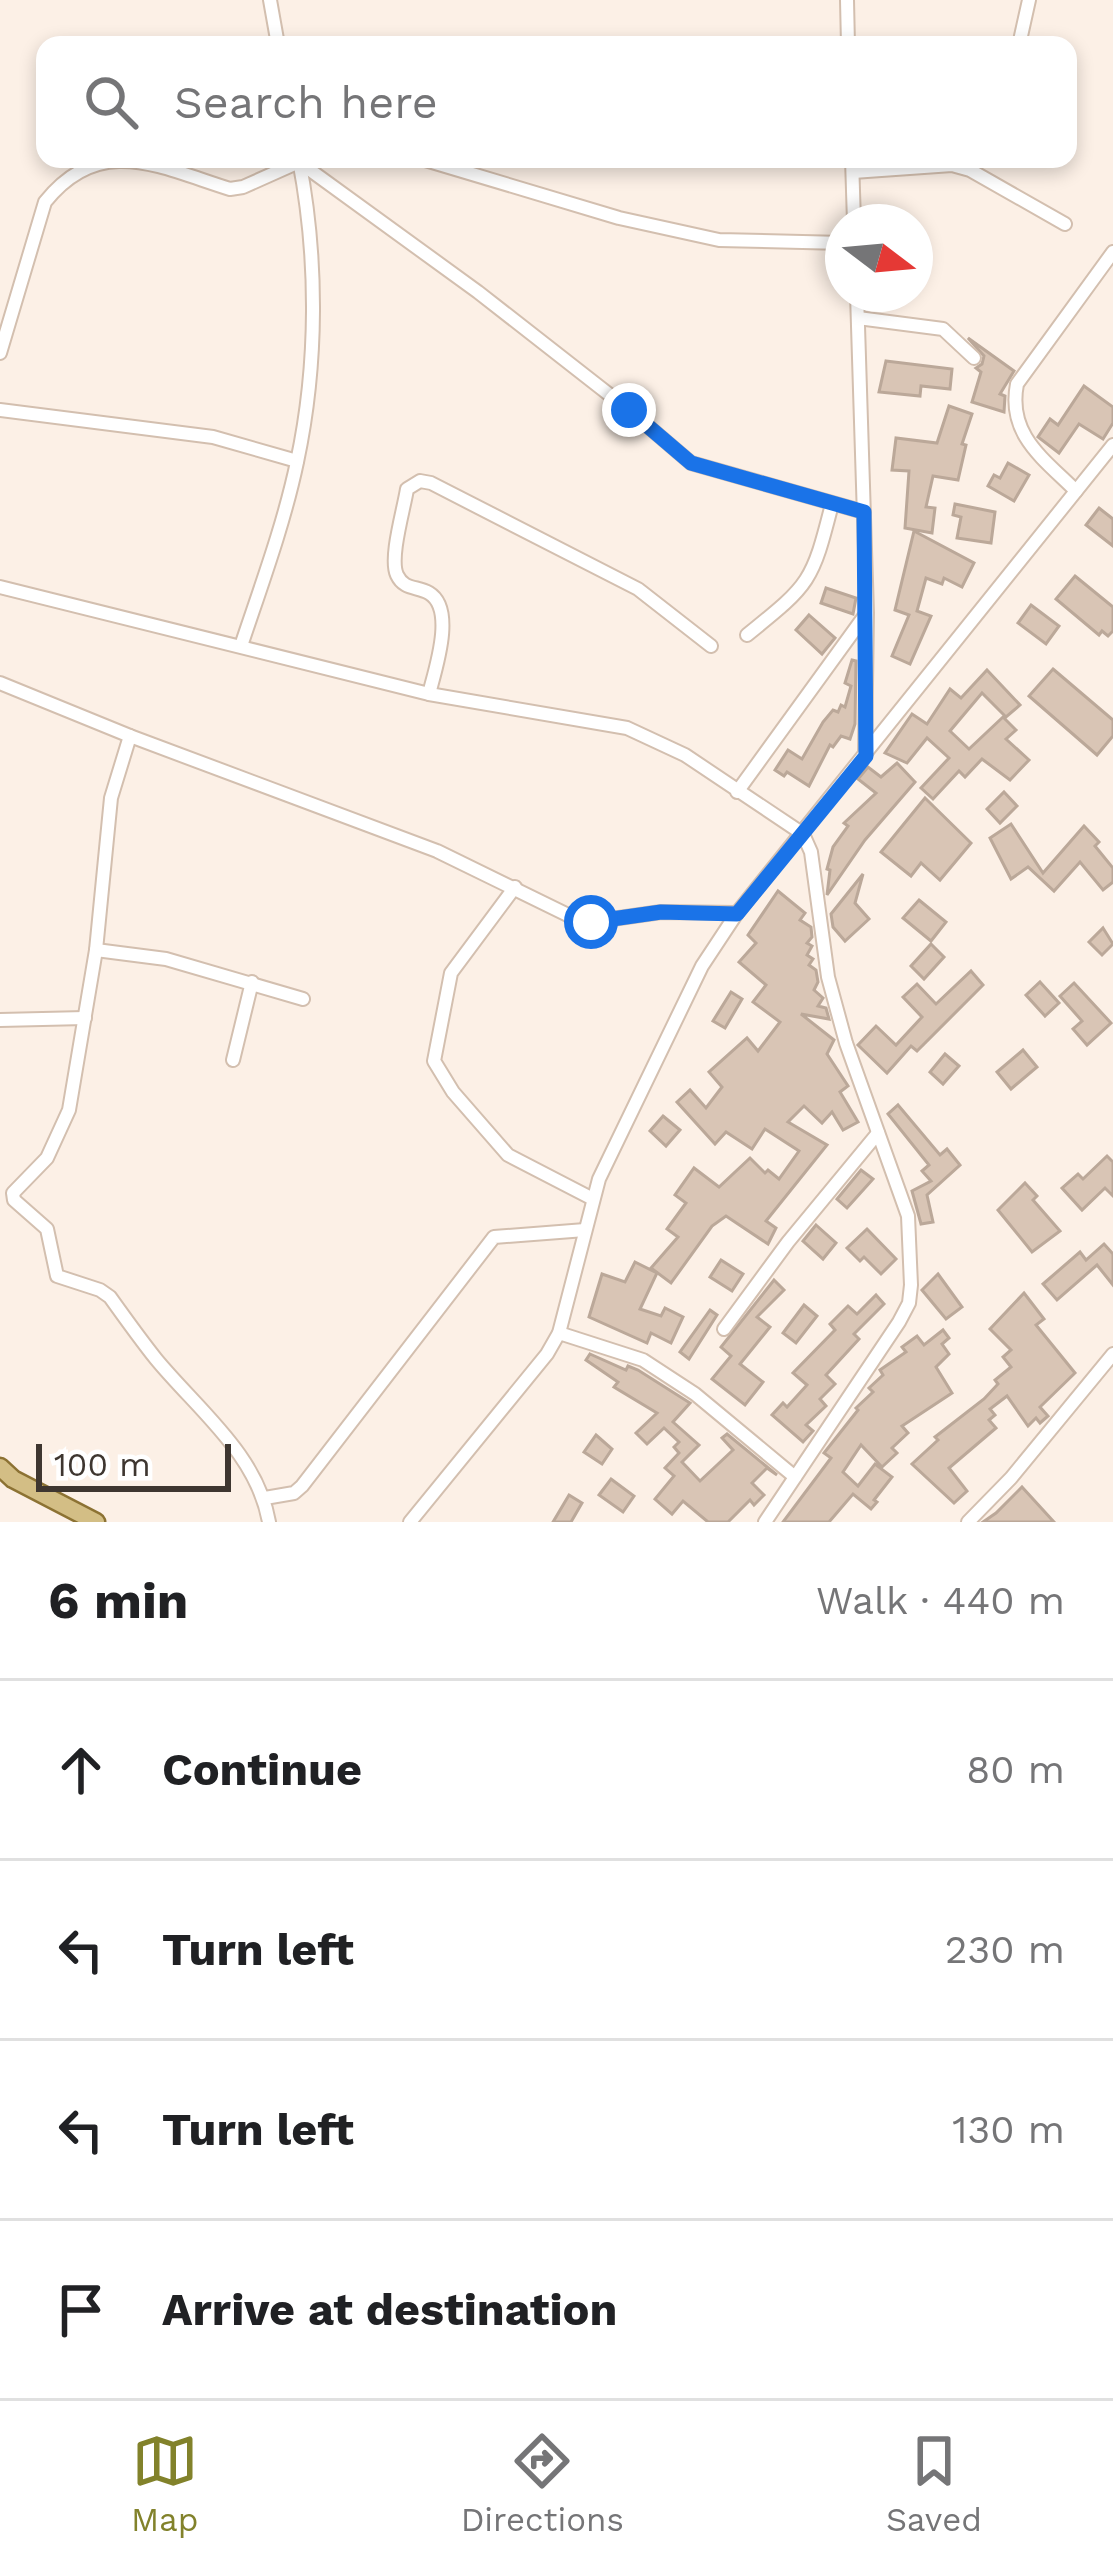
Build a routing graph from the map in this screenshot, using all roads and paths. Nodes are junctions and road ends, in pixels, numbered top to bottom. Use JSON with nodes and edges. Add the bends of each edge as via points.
{"nodes":[{"id":1,"x":270,"y":0,"type":"edge"},
{"id":2,"x":847,"y":0,"type":"edge"},
{"id":3,"x":1029,"y":0,"type":"edge"},
{"id":4,"x":276,"y":36,"type":"edge"},
{"id":5,"x":848,"y":36,"type":"edge"},
{"id":6,"x":1021,"y":36,"type":"edge"},
{"id":7,"x":87,"y":168,"type":"edge"},
{"id":8,"x":163,"y":168,"type":"edge"},
{"id":9,"x":284,"y":168,"type":"edge"},
{"id":10,"x":300,"y":168,"type":"edge"},
{"id":11,"x":309,"y":168,"type":"edge"},
{"id":12,"x":452,"y":168,"type":"edge"},
{"id":13,"x":852,"y":168,"type":"edge"},
{"id":14,"x":963,"y":168,"type":"edge"},
{"id":15,"x":853,"y":204,"type":"edge"},
{"id":16,"x":1065,"y":224,"type":"dead end"},
{"id":17,"x":825,"y":243,"type":"edge"},
{"id":18,"x":1113,"y":252,"type":"edge"},
{"id":19,"x":858,"y":312,"type":"edge"},
{"id":20,"x":858,"y":318,"type":"junction"},
{"id":21,"x":0,"y":352,"type":"edge"},
{"id":22,"x":974,"y":358,"type":"dead end"},
{"id":23,"x":0,"y":410,"type":"edge"},
{"id":24,"x":1113,"y":445,"type":"edge"},
{"id":25,"x":297,"y":461,"type":"junction"},
{"id":26,"x":1076,"y":491,"type":"junction"},
{"id":27,"x":832,"y":504,"type":"junction"},
{"id":28,"x":864,"y":512,"type":"junction"},
{"id":29,"x":0,"y":587,"type":"edge"},
{"id":30,"x":867,"y":613,"type":"junction"},
{"id":31,"x":747,"y":635,"type":"dead end"},
{"id":32,"x":241,"y":646,"type":"junction"},
{"id":33,"x":711,"y":646,"type":"dead end"},
{"id":34,"x":0,"y":683,"type":"edge"},
{"id":35,"x":429,"y":694,"type":"junction"},
{"id":36,"x":130,"y":736,"type":"junction"},
{"id":37,"x":866,"y":756,"type":"junction"},
{"id":38,"x":737,"y":792,"type":"junction"},
{"id":39,"x":803,"y":834,"type":"junction"},
{"id":40,"x":514,"y":887,"type":"junction"},
{"id":41,"x":737,"y":914,"type":"junction"},
{"id":42,"x":97,"y":950,"type":"junction"},
{"id":43,"x":252,"y":982,"type":"junction"},
{"id":44,"x":303,"y":1000,"type":"dead end"},
{"id":45,"x":85,"y":1018,"type":"junction"},
{"id":46,"x":0,"y":1020,"type":"edge"},
{"id":47,"x":232,"y":1060,"type":"dead end"},
{"id":48,"x":878,"y":1133,"type":"junction"},
{"id":49,"x":593,"y":1199,"type":"junction"},
{"id":50,"x":585,"y":1229,"type":"junction"},
{"id":51,"x":724,"y":1329,"type":"dead end"},
{"id":52,"x":559,"y":1333,"type":"junction"},
{"id":53,"x":1113,"y":1354,"type":"edge"},
{"id":54,"x":795,"y":1477,"type":"junction"},
{"id":55,"x":4,"y":1478,"type":"edge"},
{"id":56,"x":265,"y":1498,"type":"junction"},
{"id":57,"x":96,"y":1522,"type":"edge"},
{"id":58,"x":269,"y":1522,"type":"edge"},
{"id":59,"x":410,"y":1522,"type":"edge"},
{"id":60,"x":765,"y":1522,"type":"edge"},
{"id":61,"x":968,"y":1522,"type":"edge"}],
"edges":[{"from":1,"to":4,"type":"street"},
{"from":2,"to":5,"type":"street"},
{"from":3,"to":6,"type":"street"},
{"from":7,"to":21,"type":"street","via":[[45,202]]},
{"from":8,"to":9,"type":"street","via":[[230,188]]},
{"from":10,"to":25,"type":"street","via":[[312,253],[311,360]]},
{"from":11,"to":27,"type":"street","via":[[691,463]]},
{"from":12,"to":17,"type":"street","via":[[719,240]]},
{"from":13,"to":15,"type":"street"},
{"from":14,"to":16,"type":"street"},
{"from":18,"to":26,"type":"street","via":[[1015,398],[1024,440]]},
{"from":19,"to":20,"type":"street"},
{"from":20,"to":22,"type":"street","via":[[943,329]]},
{"from":20,"to":28,"type":"street"},
{"from":23,"to":25,"type":"street","via":[[184,432]]},
{"from":24,"to":26,"type":"street"},
{"from":25,"to":32,"type":"street"},
{"from":26,"to":37,"type":"street"},
{"from":27,"to":28,"type":"street"},
{"from":27,"to":31,"type":"street","via":[[811,577]]},
{"from":28,"to":30,"type":"street"},
{"from":29,"to":32,"type":"street"},
{"from":30,"to":37,"type":"street"},
{"from":30,"to":38,"type":"street"},
{"from":32,"to":35,"type":"street"},
{"from":33,"to":35,"type":"street","via":[[638,589],[420,482],[407,489],[394,563],[406,586],[430,593],[442,610]]},
{"from":34,"to":36,"type":"street"},
{"from":35,"to":38,"type":"street","via":[[626,728],[685,755]]},
{"from":36,"to":40,"type":"street"},
{"from":36,"to":42,"type":"street","via":[[112,798]]},
{"from":37,"to":39,"type":"street"},
{"from":38,"to":39,"type":"street"},
{"from":39,"to":41,"type":"street"},
{"from":39,"to":48,"type":"street","via":[[828,977]]},
{"from":40,"to":41,"type":"street","via":[[591,922],[661,912]]},
{"from":40,"to":49,"type":"street","via":[[451,973],[434,1060],[499,1147]]},
{"from":41,"to":49,"type":"street","via":[[702,966]]},
{"from":42,"to":43,"type":"street"},
{"from":42,"to":45,"type":"street"},
{"from":43,"to":44,"type":"street"},
{"from":43,"to":47,"type":"street"},
{"from":45,"to":46,"type":"street"},
{"from":45,"to":56,"type":"street","via":[[69,1109],[47,1158],[16,1187],[14,1200],[47,1229],[57,1276],[110,1297],[241,1454]]},
{"from":48,"to":51,"type":"street"},
{"from":48,"to":54,"type":"street","via":[[908,1216],[909,1303]]},
{"from":49,"to":50,"type":"street"},
{"from":50,"to":52,"type":"street"},
{"from":50,"to":56,"type":"street","via":[[494,1238],[302,1486]]},
{"from":52,"to":54,"type":"street","via":[[643,1360]]},
{"from":52,"to":59,"type":"street"},
{"from":53,"to":61,"type":"street"},
{"from":54,"to":60,"type":"street"},
{"from":55,"to":57,"type":"main road"},
{"from":56,"to":58,"type":"street"}]}
